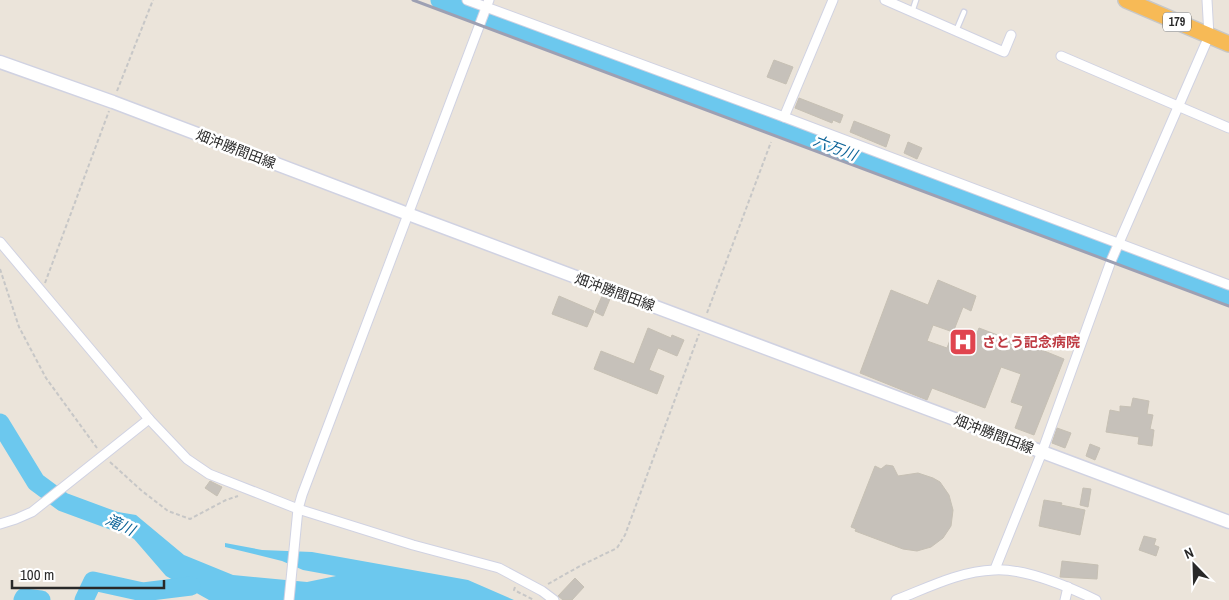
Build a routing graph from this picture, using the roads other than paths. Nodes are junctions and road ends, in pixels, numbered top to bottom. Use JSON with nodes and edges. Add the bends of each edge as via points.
{"nodes":[{"id":1,"x":467,"y":0,"type":"edge"},
{"id":2,"x":832,"y":0,"type":"edge"},
{"id":3,"x":885,"y":0,"type":"edge"},
{"id":4,"x":916,"y":0,"type":"edge"},
{"id":5,"x":1126,"y":0,"type":"edge"},
{"id":6,"x":1207,"y":0,"type":"edge"},
{"id":7,"x":488,"y":4,"type":"edge"},
{"id":8,"x":1146,"y":4,"type":"edge"},
{"id":9,"x":912,"y":12,"type":"junction"},
{"id":10,"x":964,"y":12,"type":"dead end"},
{"id":11,"x":956,"y":31,"type":"junction"},
{"id":12,"x":1011,"y":35,"type":"dead end"},
{"id":13,"x":1210,"y":36,"type":"junction"},
{"id":14,"x":1229,"y":44,"type":"edge"},
{"id":15,"x":1061,"y":56,"type":"dead end"},
{"id":16,"x":0,"y":62,"type":"edge"},
{"id":17,"x":1179,"y":106,"type":"junction"},
{"id":18,"x":784,"y":117,"type":"junction"},
{"id":19,"x":1229,"y":128,"type":"edge"},
{"id":20,"x":408,"y":214,"type":"junction"},
{"id":21,"x":0,"y":242,"type":"edge"},
{"id":22,"x":1119,"y":244,"type":"junction"},
{"id":23,"x":1229,"y":286,"type":"edge"},
{"id":24,"x":149,"y":418,"type":"junction"},
{"id":25,"x":1042,"y":452,"type":"junction"},
{"id":26,"x":298,"y":509,"type":"junction"},
{"id":27,"x":1229,"y":522,"type":"edge"},
{"id":28,"x":0,"y":524,"type":"edge"},
{"id":29,"x":995,"y":570,"type":"junction"},
{"id":30,"x":1068,"y":587,"type":"junction"},
{"id":31,"x":289,"y":600,"type":"edge"},
{"id":32,"x":554,"y":600,"type":"edge"},
{"id":33,"x":896,"y":600,"type":"edge"},
{"id":34,"x":1065,"y":600,"type":"edge"},
{"id":35,"x":1096,"y":600,"type":"edge"}],
"edges":[{"from":1,"to":7,"type":"street"},
{"from":2,"to":18,"type":"street"},
{"from":3,"to":9,"type":"street"},
{"from":4,"to":9,"type":"lane"},
{"from":5,"to":8,"type":"highway","number":"179"},
{"from":6,"to":13,"type":"street"},
{"from":7,"to":18,"type":"street"},
{"from":7,"to":20,"type":"street"},
{"from":8,"to":13,"type":"highway","number":"179"},
{"from":9,"to":11,"type":"street"},
{"from":10,"to":11,"type":"lane"},
{"from":11,"to":12,"type":"street","via":[[1004,52]]},
{"from":13,"to":14,"type":"highway","number":"179"},
{"from":13,"to":17,"type":"street"},
{"from":15,"to":17,"type":"street"},
{"from":16,"to":20,"type":"main road","name":"畑沖勝間田線"},
{"from":17,"to":19,"type":"street"},
{"from":17,"to":22,"type":"street"},
{"from":18,"to":22,"type":"street"},
{"from":20,"to":25,"type":"main road","name":"畑沖勝間田線"},
{"from":20,"to":26,"type":"street"},
{"from":21,"to":24,"type":"street"},
{"from":22,"to":23,"type":"street"},
{"from":22,"to":25,"type":"street"},
{"from":24,"to":26,"type":"street","via":[[187,459],[209,474]]},
{"from":24,"to":28,"type":"street","via":[[32,512]]},
{"from":25,"to":27,"type":"main road","name":"畑沖勝間田線"},
{"from":25,"to":29,"type":"street"},
{"from":26,"to":31,"type":"street"},
{"from":26,"to":32,"type":"street","via":[[499,568]]},
{"from":29,"to":30,"type":"street","via":[[1020,573]]},
{"from":29,"to":33,"type":"street","via":[[974,572]]},
{"from":30,"to":34,"type":"street"},
{"from":30,"to":35,"type":"street"}]}
